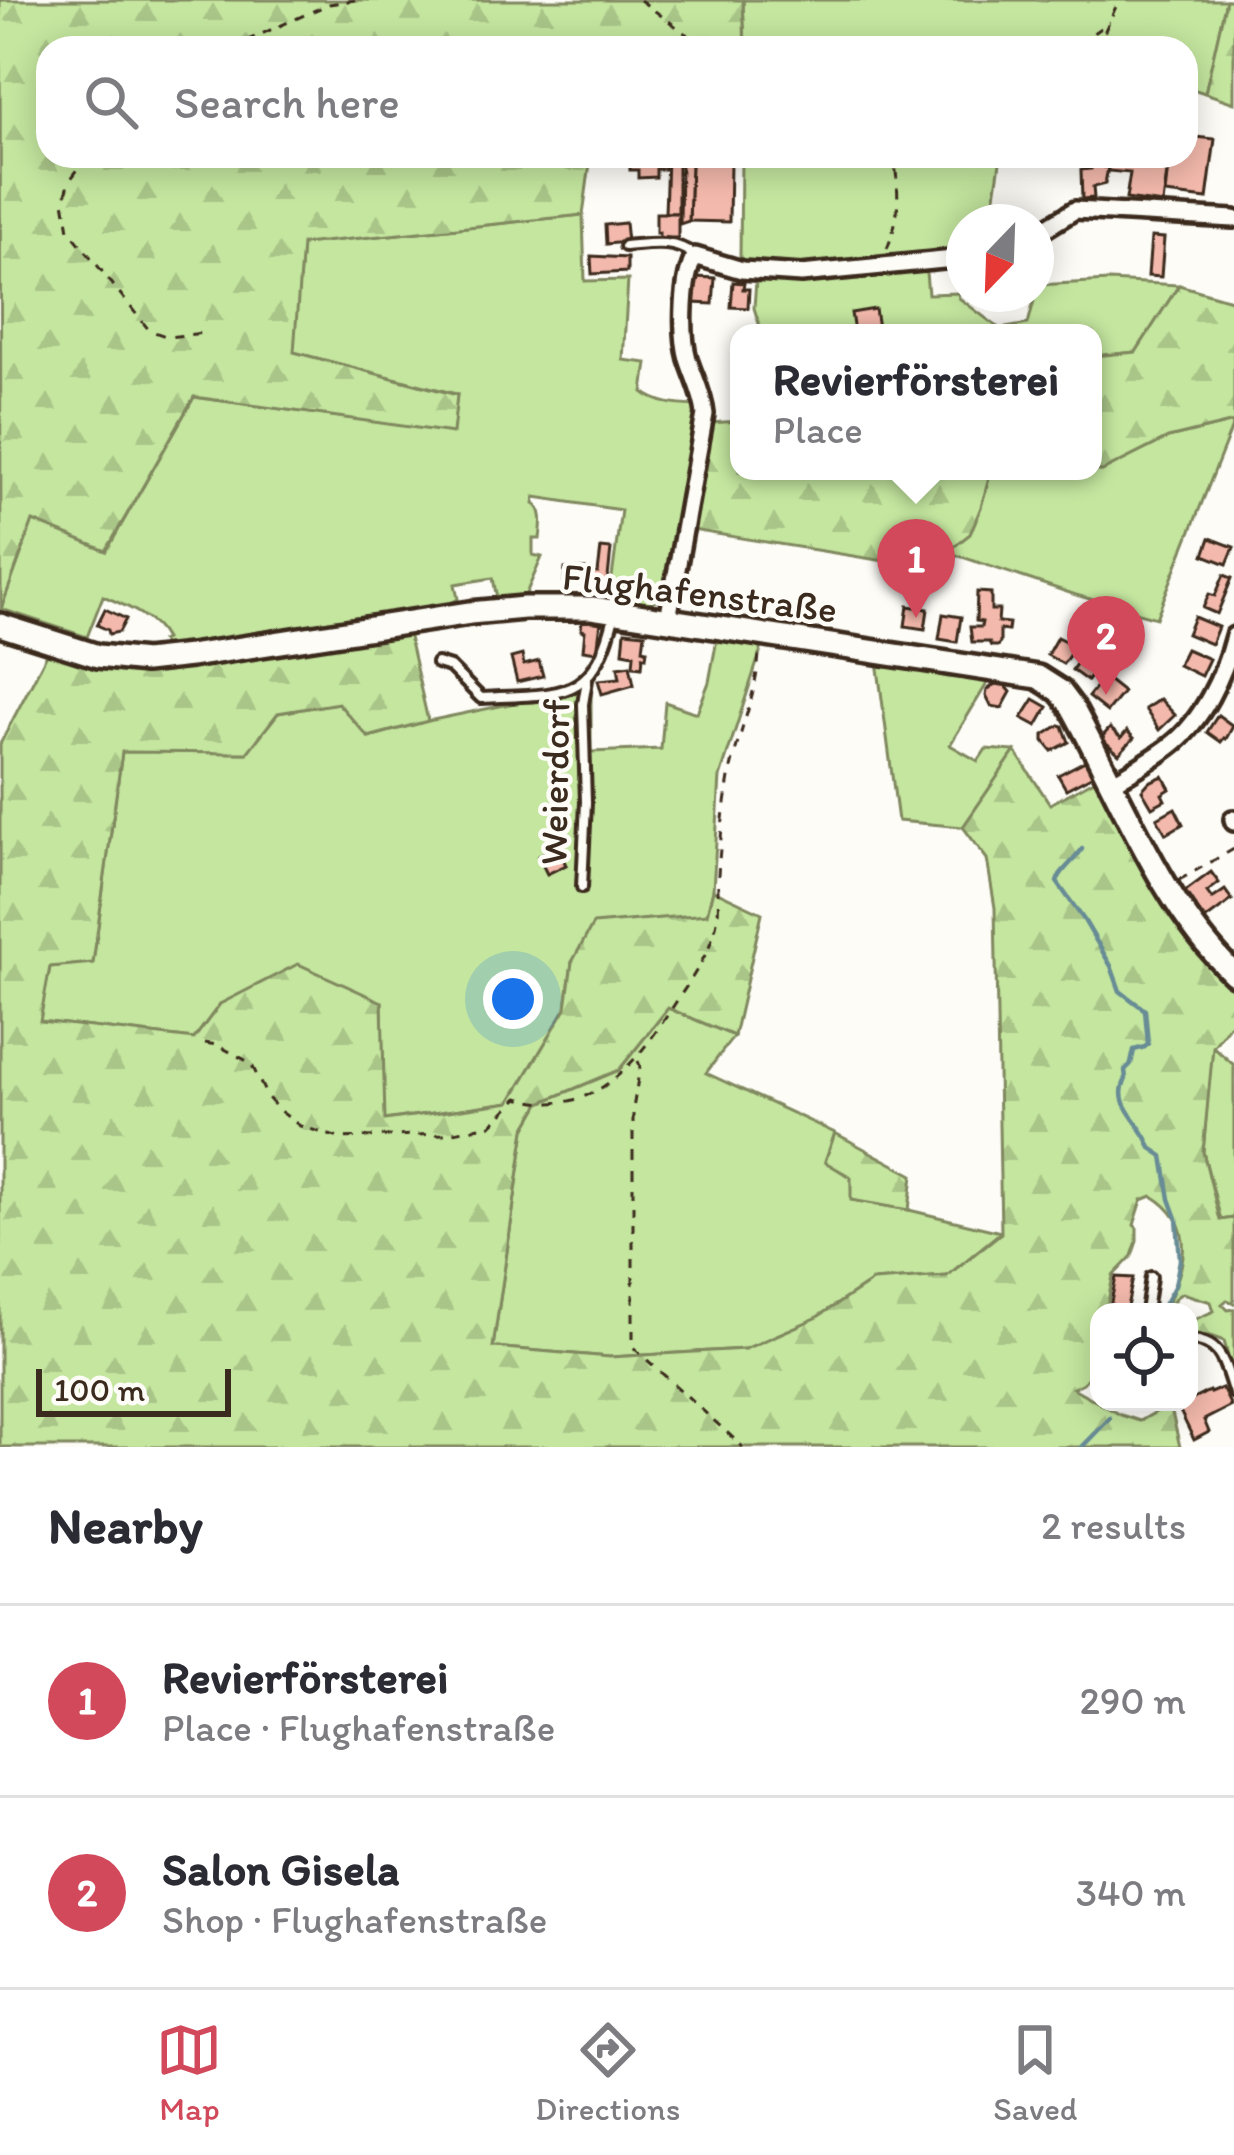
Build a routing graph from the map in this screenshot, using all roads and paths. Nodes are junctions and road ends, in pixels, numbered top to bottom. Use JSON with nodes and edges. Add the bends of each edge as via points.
{"nodes":[{"id":1,"x":355,"y":0,"type":"edge"},
{"id":2,"x":640,"y":0,"type":"edge"},
{"id":3,"x":1119,"y":0,"type":"edge"},
{"id":4,"x":1108,"y":22,"type":"junction"},
{"id":5,"x":257,"y":36,"type":"edge"},
{"id":6,"x":689,"y":36,"type":"edge"},
{"id":7,"x":1088,"y":36,"type":"edge"},
{"id":8,"x":1102,"y":36,"type":"edge"},
{"id":9,"x":79,"y":168,"type":"edge"},
{"id":10,"x":895,"y":168,"type":"edge"},
{"id":11,"x":1234,"y":219,"type":"edge"},
{"id":12,"x":1054,"y":223,"type":"edge"},
{"id":13,"x":625,"y":246,"type":"dead end"},
{"id":14,"x":695,"y":256,"type":"junction"},
{"id":15,"x":946,"y":260,"type":"edge"},
{"id":16,"x":880,"y":268,"type":"junction"},
{"id":17,"x":203,"y":333,"type":"dead end"},
{"id":18,"x":615,"y":611,"type":"junction"},
{"id":19,"x":668,"y":619,"type":"junction"},
{"id":20,"x":0,"y":625,"type":"edge"},
{"id":21,"x":759,"y":633,"type":"junction"},
{"id":22,"x":1233,"y":644,"type":"edge"},
{"id":23,"x":436,"y":663,"type":"dead end"},
{"id":24,"x":587,"y":679,"type":"junction"},
{"id":25,"x":1112,"y":783,"type":"junction"},
{"id":26,"x":1234,"y":849,"type":"edge"},
{"id":27,"x":582,"y":886,"type":"dead end"},
{"id":28,"x":1167,"y":886,"type":"junction"},
{"id":29,"x":1234,"y":974,"type":"edge"},
{"id":30,"x":205,"y":1043,"type":"dead end"},
{"id":31,"x":637,"y":1060,"type":"junction"},
{"id":32,"x":1151,"y":1277,"type":"dead end"},
{"id":33,"x":1147,"y":1303,"type":"edge"},
{"id":34,"x":1198,"y":1340,"type":"edge"},
{"id":35,"x":1234,"y":1393,"type":"edge"},
{"id":36,"x":743,"y":1447,"type":"edge"}],
"edges":[{"from":1,"to":5,"type":"path"},
{"from":2,"to":6,"type":"path"},
{"from":3,"to":4,"type":"path"},
{"from":4,"to":7,"type":"path"},
{"from":4,"to":8,"type":"path"},
{"from":9,"to":17,"type":"path","via":[[64,201],[69,230],[149,330]]},
{"from":10,"to":16,"type":"path","via":[[898,216]]},
{"from":11,"to":12,"type":"street","via":[[1075,210]]},
{"from":13,"to":14,"type":"lane","via":[[671,243]]},
{"from":14,"to":16,"type":"street","via":[[742,271]]},
{"from":14,"to":19,"type":"street","via":[[686,276],[686,346],[705,414]]},
{"from":15,"to":16,"type":"street"},
{"from":18,"to":19,"type":"main road","name":"Flughafenstraße"},
{"from":18,"to":20,"type":"main road","name":"Flughafenstraße","via":[[484,612],[145,661],[81,652]]},
{"from":18,"to":24,"type":"lane","name":"Weierdorf"},
{"from":19,"to":21,"type":"main road","name":"Flughafenstraße"},
{"from":21,"to":25,"type":"main road","name":"Flughafenstraße","via":[[1039,677],[1068,701]]},
{"from":21,"to":31,"type":"path","via":[[752,697],[728,779],[718,919],[701,962]]},
{"from":22,"to":25,"type":"street","via":[[1189,728]]},
{"from":23,"to":24,"type":"lane","name":"Weierdorf","via":[[481,698],[556,694]]},
{"from":24,"to":27,"type":"lane","name":"Weierdorf"},
{"from":25,"to":28,"type":"main road","name":"Flughafenstraße"},
{"from":26,"to":28,"type":"path"},
{"from":28,"to":29,"type":"main road","name":"Flughafenstraße"},
{"from":30,"to":31,"type":"path","via":[[251,1063],[280,1112],[339,1138],[491,1125],[518,1098],[552,1103],[583,1095]]},
{"from":31,"to":36,"type":"path","via":[[633,1347]]},
{"from":32,"to":33,"type":"lane"},
{"from":34,"to":35,"type":"lane","via":[[1219,1352]]}]}
